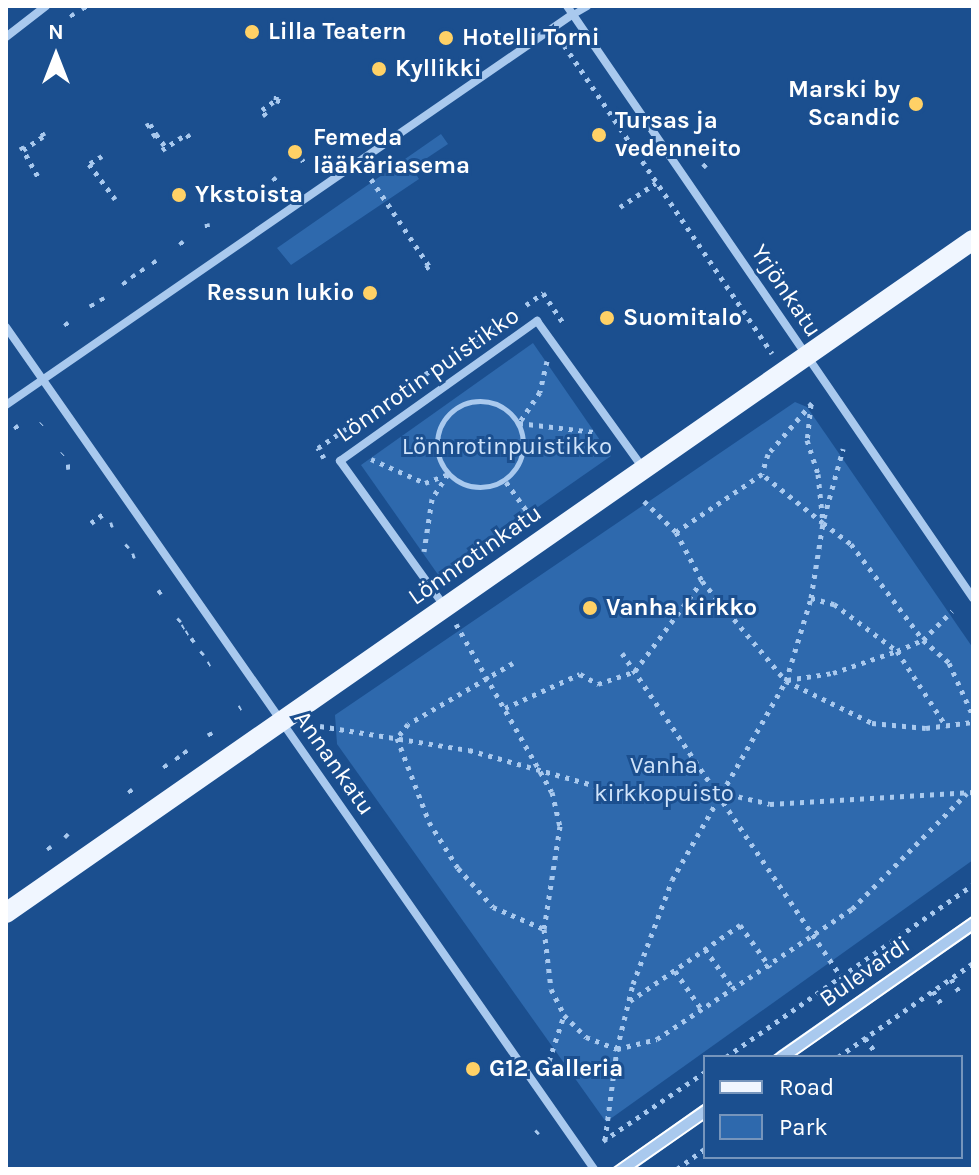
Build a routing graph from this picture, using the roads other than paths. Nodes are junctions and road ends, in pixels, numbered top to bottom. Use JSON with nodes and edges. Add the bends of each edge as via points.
{"nodes":[{"id":1,"x":46,"y":6,"type":"edge"},
{"id":2,"x":567,"y":6,"type":"edge"},
{"id":3,"x":587,"y":6,"type":"edge"},
{"id":4,"x":573,"y":14,"type":"junction"},
{"id":5,"x":6,"y":37,"type":"edge"},
{"id":6,"x":973,"y":240,"type":"edge"},
{"id":7,"x":6,"y":327,"type":"edge"},
{"id":8,"x":806,"y":357,"type":"junction"},
{"id":9,"x":42,"y":380,"type":"junction"},
{"id":10,"x":6,"y":405,"type":"edge"},
{"id":11,"x":644,"y":470,"type":"junction"},
{"id":12,"x":973,"y":598,"type":"edge"},
{"id":13,"x":445,"y":608,"type":"junction"},
{"id":14,"x":281,"y":721,"type":"junction"},
{"id":15,"x":6,"y":913,"type":"edge"},
{"id":16,"x":973,"y":924,"type":"edge"},
{"id":17,"x":785,"y":1055,"type":"edge"},
{"id":18,"x":703,"y":1112,"type":"edge"},
{"id":19,"x":594,"y":1169,"type":"edge"},
{"id":20,"x":623,"y":1169,"type":"edge"}],
"edges":[{"from":1,"to":5,"type":"street"},
{"from":2,"to":4,"type":"street","name":"Yrjönkatu"},
{"from":3,"to":4,"type":"street"},
{"from":4,"to":8,"type":"street","name":"Yrjönkatu"},
{"from":4,"to":9,"type":"street"},
{"from":6,"to":8,"type":"main road","name":"Lönnrotinkatu"},
{"from":7,"to":9,"type":"street","name":"Annankatu"},
{"from":8,"to":11,"type":"main road","name":"Lönnrotinkatu"},
{"from":8,"to":12,"type":"street","name":"Yrjönkatu"},
{"from":9,"to":10,"type":"street"},
{"from":9,"to":14,"type":"street","name":"Annankatu"},
{"from":11,"to":13,"type":"main road","name":"Lönnrotinkatu"},
{"from":11,"to":13,"type":"street","name":"Lönnrotin puistikko","via":[[537,321],[340,461]]},
{"from":13,"to":14,"type":"main road","name":"Lönnrotinkatu"},
{"from":14,"to":15,"type":"main road","name":"Lönnrotinkatu"},
{"from":14,"to":19,"type":"street","name":"Annankatu"},
{"from":16,"to":17,"type":"street","name":"Bulevardi"},
{"from":18,"to":20,"type":"street"}]}
